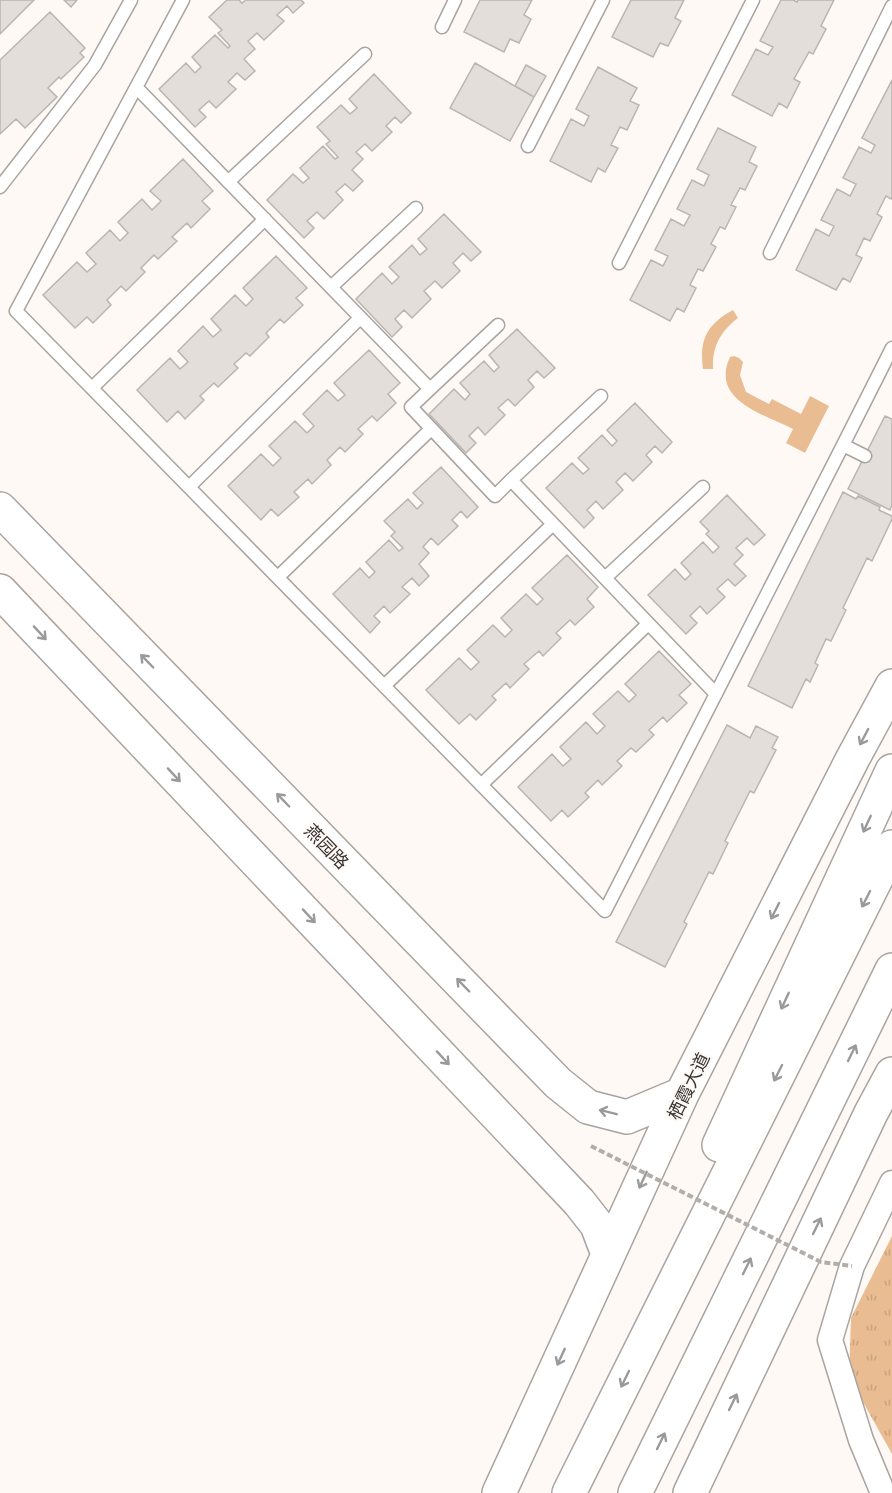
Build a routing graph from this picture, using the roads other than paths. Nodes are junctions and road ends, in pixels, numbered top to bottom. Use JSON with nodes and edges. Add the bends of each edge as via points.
{"nodes":[{"id":1,"x":131,"y":0,"type":"edge"},
{"id":2,"x":183,"y":0,"type":"edge"},
{"id":3,"x":455,"y":0,"type":"edge"},
{"id":4,"x":603,"y":0,"type":"edge"},
{"id":5,"x":753,"y":0,"type":"edge"},
{"id":6,"x":892,"y":6,"type":"edge"},
{"id":7,"x":442,"y":27,"type":"dead end"},
{"id":8,"x":365,"y":54,"type":"dead end"},
{"id":9,"x":136,"y":87,"type":"junction"},
{"id":10,"x":528,"y":146,"type":"dead end"},
{"id":11,"x":228,"y":182,"type":"junction"},
{"id":12,"x":0,"y":187,"type":"edge"},
{"id":13,"x":416,"y":208,"type":"dead end"},
{"id":14,"x":265,"y":219,"type":"junction"},
{"id":15,"x":770,"y":253,"type":"dead end"},
{"id":16,"x":618,"y":263,"type":"dead end"},
{"id":17,"x":330,"y":287,"type":"junction"},
{"id":18,"x":360,"y":318,"type":"junction"},
{"id":19,"x":498,"y":325,"type":"dead end"},
{"id":20,"x":892,"y":348,"type":"edge"},
{"id":21,"x":92,"y":388,"type":"junction"},
{"id":22,"x":430,"y":389,"type":"junction"},
{"id":23,"x":601,"y":396,"type":"dead end"},
{"id":24,"x":431,"y":429,"type":"junction"},
{"id":25,"x":843,"y":445,"type":"junction"},
{"id":26,"x":865,"y":456,"type":"dead end"},
{"id":27,"x":511,"y":480,"type":"junction"},
{"id":28,"x":189,"y":487,"type":"junction"},
{"id":29,"x":703,"y":487,"type":"dead end"},
{"id":30,"x":0,"y":509,"type":"edge"},
{"id":31,"x":553,"y":524,"type":"junction"},
{"id":32,"x":278,"y":577,"type":"junction"},
{"id":33,"x":605,"y":578,"type":"junction"},
{"id":34,"x":0,"y":591,"type":"edge"},
{"id":35,"x":648,"y":624,"type":"junction"},
{"id":36,"x":384,"y":686,"type":"junction"},
{"id":37,"x":892,"y":686,"type":"edge"},
{"id":38,"x":716,"y":694,"type":"junction"},
{"id":39,"x":892,"y":771,"type":"edge"},
{"id":40,"x":482,"y":785,"type":"junction"},
{"id":41,"x":892,"y":847,"type":"edge"},
{"id":42,"x":892,"y":970,"type":"edge"},
{"id":43,"x":892,"y":979,"type":"edge"},
{"id":44,"x":873,"y":1010,"type":"junction"},
{"id":45,"x":892,"y":1074,"type":"edge"},
{"id":46,"x":682,"y":1094,"type":"junction"},
{"id":47,"x":892,"y":1184,"type":"edge"},
{"id":48,"x":609,"y":1254,"type":"junction"},
{"id":49,"x":648,"y":1334,"type":"junction"},
{"id":50,"x":499,"y":1493,"type":"edge"},
{"id":51,"x":569,"y":1493,"type":"edge"},
{"id":52,"x":635,"y":1493,"type":"edge"},
{"id":53,"x":690,"y":1493,"type":"edge"},
{"id":54,"x":883,"y":1493,"type":"edge"}],
"edges":[{"from":1,"to":12,"type":"lane","via":[[95,65]]},
{"from":2,"to":9,"type":"lane"},
{"from":3,"to":7,"type":"lane"},
{"from":4,"to":10,"type":"lane"},
{"from":5,"to":16,"type":"lane"},
{"from":6,"to":15,"type":"lane"},
{"from":8,"to":11,"type":"lane"},
{"from":9,"to":11,"type":"lane"},
{"from":9,"to":21,"type":"lane","via":[[16,311]]},
{"from":11,"to":14,"type":"lane"},
{"from":13,"to":17,"type":"lane"},
{"from":14,"to":17,"type":"lane"},
{"from":14,"to":21,"type":"lane"},
{"from":17,"to":18,"type":"lane"},
{"from":18,"to":22,"type":"lane"},
{"from":18,"to":28,"type":"lane"},
{"from":19,"to":22,"type":"lane"},
{"from":20,"to":25,"type":"lane"},
{"from":21,"to":28,"type":"lane"},
{"from":22,"to":24,"type":"lane","via":[[411,407]]},
{"from":23,"to":27,"type":"lane"},
{"from":24,"to":27,"type":"lane","via":[[495,496]]},
{"from":24,"to":32,"type":"lane"},
{"from":25,"to":26,"type":"lane"},
{"from":25,"to":38,"type":"lane"},
{"from":27,"to":31,"type":"lane"},
{"from":28,"to":32,"type":"lane"},
{"from":29,"to":33,"type":"lane"},
{"from":46,"to":30,"type":"main road","name":"燕园路","one_way":true,"via":[[627,1117],[588,1107],[558,1083]]},
{"from":31,"to":33,"type":"lane"},
{"from":31,"to":36,"type":"lane"},
{"from":32,"to":36,"type":"lane"},
{"from":33,"to":35,"type":"lane"},
{"from":34,"to":48,"type":"main road","one_way":true,"via":[[579,1202],[597,1225]]},
{"from":35,"to":38,"type":"lane"},
{"from":35,"to":40,"type":"lane"},
{"from":36,"to":40,"type":"lane"},
{"from":37,"to":46,"type":"main road","name":"栖霞大道","one_way":true},
{"from":38,"to":40,"type":"lane","via":[[605,911]]},
{"from":39,"to":49,"type":"main road","one_way":true,"via":[[721,1140]]},
{"from":41,"to":49,"type":"main road","one_way":true},
{"from":42,"to":44,"type":"main road"},
{"from":43,"to":44,"type":"main road"},
{"from":52,"to":44,"type":"main road","one_way":true},
{"from":53,"to":45,"type":"main road","one_way":true},
{"from":46,"to":48,"type":"main road","name":"栖霞大道","one_way":true},
{"from":47,"to":54,"type":"street","via":[[852,1266],[830,1340],[861,1440]]},
{"from":48,"to":50,"type":"main road","name":"栖霞大道","one_way":true},
{"from":49,"to":51,"type":"main road","one_way":true}]}
